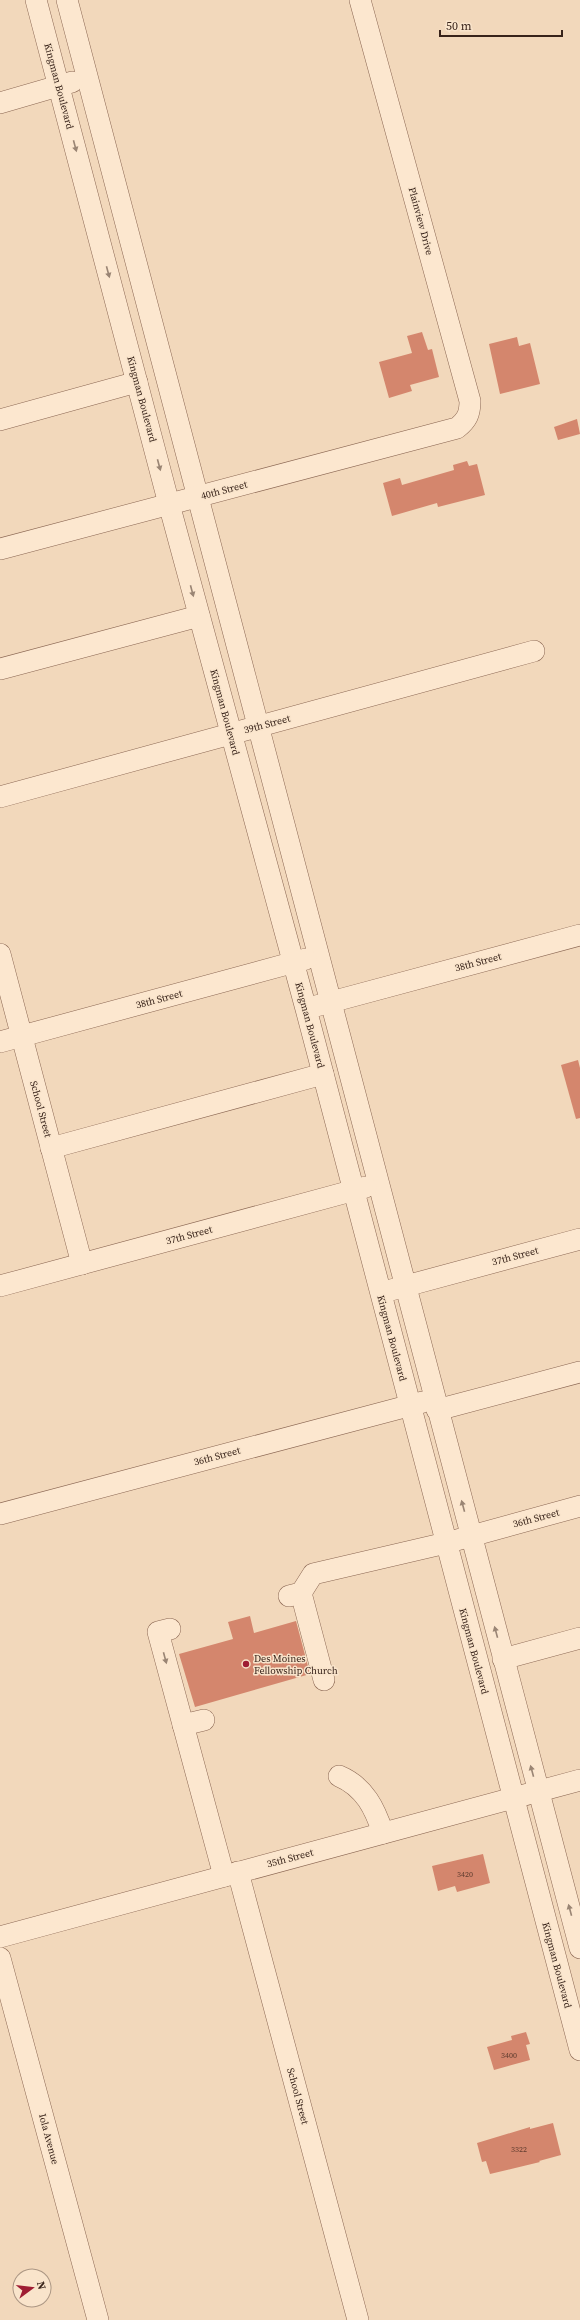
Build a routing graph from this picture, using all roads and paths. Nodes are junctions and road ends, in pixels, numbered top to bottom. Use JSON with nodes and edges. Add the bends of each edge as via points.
{"nodes":[{"id":1,"x":36,"y":0,"type":"edge"},
{"id":2,"x":67,"y":0,"type":"edge"},
{"id":3,"x":360,"y":0,"type":"edge"},
{"id":4,"x":87,"y":78,"type":"junction"},
{"id":5,"x":59,"y":86,"type":"junction"},
{"id":6,"x":0,"y":103,"type":"edge"},
{"id":7,"x":137,"y":382,"type":"junction"},
{"id":8,"x":0,"y":420,"type":"edge"},
{"id":9,"x":448,"y":430,"type":"joint"},
{"id":10,"x":198,"y":496,"type":"junction"},
{"id":11,"x":169,"y":504,"type":"junction"},
{"id":12,"x":0,"y":549,"type":"edge"},
{"id":13,"x":199,"y":616,"type":"junction"},
{"id":14,"x":534,"y":651,"type":"dead end"},
{"id":15,"x":0,"y":668,"type":"edge"},
{"id":16,"x":259,"y":726,"type":"junction"},
{"id":17,"x":231,"y":734,"type":"junction"},
{"id":18,"x":0,"y":797,"type":"edge"},
{"id":19,"x":580,"y":935,"type":"edge"},
{"id":20,"x":0,"y":954,"type":"edge"},
{"id":21,"x":318,"y":956,"type":"junction"},
{"id":22,"x":294,"y":962,"type":"junction"},
{"id":23,"x":330,"y":1002,"type":"junction"},
{"id":24,"x":306,"y":1009,"type":"junction"},
{"id":25,"x":22,"y":1036,"type":"junction"},
{"id":26,"x":0,"y":1042,"type":"edge"},
{"id":27,"x":323,"y":1074,"type":"junction"},
{"id":28,"x":51,"y":1148,"type":"junction"},
{"id":29,"x":378,"y":1184,"type":"junction"},
{"id":30,"x":354,"y":1190,"type":"junction"},
{"id":31,"x":580,"y":1239,"type":"edge"},
{"id":32,"x":82,"y":1264,"type":"junction"},
{"id":33,"x":0,"y":1286,"type":"edge"},
{"id":34,"x":405,"y":1286,"type":"junction"},
{"id":35,"x":380,"y":1293,"type":"junction"},
{"id":36,"x":580,"y":1372,"type":"edge"},
{"id":37,"x":436,"y":1404,"type":"junction"},
{"id":38,"x":410,"y":1405,"type":"junction"},
{"id":39,"x":580,"y":1506,"type":"edge"},
{"id":40,"x":0,"y":1514,"type":"edge"},
{"id":41,"x":470,"y":1536,"type":"junction"},
{"id":42,"x":446,"y":1543,"type":"junction"},
{"id":43,"x":170,"y":1629,"type":"dead end"},
{"id":44,"x":580,"y":1638,"type":"edge"},
{"id":45,"x":503,"y":1659,"type":"junction"},
{"id":46,"x":324,"y":1680,"type":"dead end"},
{"id":47,"x":204,"y":1720,"type":"dead end"},
{"id":48,"x":183,"y":1725,"type":"junction"},
{"id":49,"x":339,"y":1776,"type":"dead end"},
{"id":50,"x":580,"y":1780,"type":"edge"},
{"id":51,"x":538,"y":1792,"type":"junction"},
{"id":52,"x":513,"y":1798,"type":"junction"},
{"id":53,"x":383,"y":1833,"type":"junction"},
{"id":54,"x":231,"y":1874,"type":"junction"},
{"id":55,"x":0,"y":1937,"type":"edge"},
{"id":56,"x":580,"y":1948,"type":"edge"},
{"id":57,"x":0,"y":1958,"type":"edge"},
{"id":58,"x":580,"y":2050,"type":"edge"},
{"id":59,"x":98,"y":2320,"type":"edge"},
{"id":60,"x":358,"y":2320,"type":"edge"}],
"edges":[{"from":1,"to":5,"type":"street","name":"Kingman Boulevard"},
{"from":2,"to":4,"type":"street"},
{"from":3,"to":9,"type":"street","name":"Plainview Drive","via":[[470,401],[467,420],[457,428]]},
{"from":4,"to":5,"type":"street"},
{"from":4,"to":10,"type":"street"},
{"from":5,"to":6,"type":"street"},
{"from":5,"to":7,"type":"street","name":"Kingman Boulevard","one_way":true},
{"from":7,"to":8,"type":"street"},
{"from":7,"to":11,"type":"street","name":"Kingman Boulevard","one_way":true},
{"from":9,"to":10,"type":"street","name":"40th Street"},
{"from":10,"to":11,"type":"street","name":"40th Street"},
{"from":10,"to":16,"type":"street"},
{"from":11,"to":12,"type":"street","name":"40th Street"},
{"from":11,"to":13,"type":"street","name":"Kingman Boulevard","one_way":true},
{"from":13,"to":15,"type":"street"},
{"from":13,"to":17,"type":"street","name":"Kingman Boulevard"},
{"from":14,"to":16,"type":"street","name":"39th Street"},
{"from":16,"to":17,"type":"street","name":"39th Street"},
{"from":16,"to":21,"type":"street"},
{"from":17,"to":18,"type":"street","name":"39th Street"},
{"from":17,"to":22,"type":"street","name":"Kingman Boulevard"},
{"from":19,"to":23,"type":"street","name":"38th Street"},
{"from":20,"to":25,"type":"street","name":"School Street"},
{"from":21,"to":22,"type":"street","name":"38th Street"},
{"from":21,"to":23,"type":"street"},
{"from":22,"to":24,"type":"street","name":"Kingman Boulevard"},
{"from":22,"to":25,"type":"street","name":"38th Street"},
{"from":23,"to":24,"type":"street","name":"38th Street"},
{"from":23,"to":29,"type":"street"},
{"from":24,"to":27,"type":"street","name":"Kingman Boulevard"},
{"from":25,"to":26,"type":"street","name":"38th Street"},
{"from":25,"to":28,"type":"street","name":"School Street"},
{"from":27,"to":28,"type":"street"},
{"from":27,"to":30,"type":"street","name":"Kingman Boulevard"},
{"from":28,"to":32,"type":"street","name":"School Street"},
{"from":29,"to":30,"type":"street","name":"37th Street"},
{"from":29,"to":34,"type":"street"},
{"from":30,"to":32,"type":"street","name":"37th Street"},
{"from":30,"to":35,"type":"street","name":"Kingman Boulevard"},
{"from":31,"to":34,"type":"street","name":"37th Street"},
{"from":32,"to":33,"type":"street","name":"37th Street"},
{"from":34,"to":35,"type":"street","name":"37th Street"},
{"from":34,"to":37,"type":"street"},
{"from":35,"to":38,"type":"street","name":"Kingman Boulevard"},
{"from":36,"to":37,"type":"street","name":"36th Street"},
{"from":37,"to":38,"type":"street","name":"36th Street"},
{"from":41,"to":37,"type":"street","one_way":true},
{"from":38,"to":40,"type":"street","name":"36th Street"},
{"from":38,"to":42,"type":"street","name":"Kingman Boulevard"},
{"from":39,"to":41,"type":"street","name":"36th Street"},
{"from":41,"to":42,"type":"street","name":"36th Street"},
{"from":45,"to":41,"type":"street","one_way":true},
{"from":42,"to":46,"type":"street","name":"36th Street","via":[[313,1574],[295,1595]]},
{"from":42,"to":52,"type":"street","name":"Kingman Boulevard"},
{"from":43,"to":48,"type":"street","name":"School Street","one_way":true,"via":[[158,1632]]},
{"from":44,"to":45,"type":"street"},
{"from":51,"to":45,"type":"street","one_way":true},
{"from":47,"to":48,"type":"street"},
{"from":48,"to":54,"type":"street","name":"School Street"},
{"from":49,"to":53,"type":"street","via":[[364,1793],[375,1809]]},
{"from":50,"to":51,"type":"street","name":"35th Street"},
{"from":51,"to":52,"type":"street","name":"35th Street"},
{"from":56,"to":51,"type":"street","one_way":true},
{"from":52,"to":53,"type":"street","name":"35th Street"},
{"from":52,"to":58,"type":"street","name":"Kingman Boulevard"},
{"from":53,"to":54,"type":"street","name":"35th Street"},
{"from":54,"to":55,"type":"street","name":"35th Street"},
{"from":54,"to":60,"type":"street","name":"School Street"},
{"from":57,"to":59,"type":"street","name":"Iola Avenue"}]}
